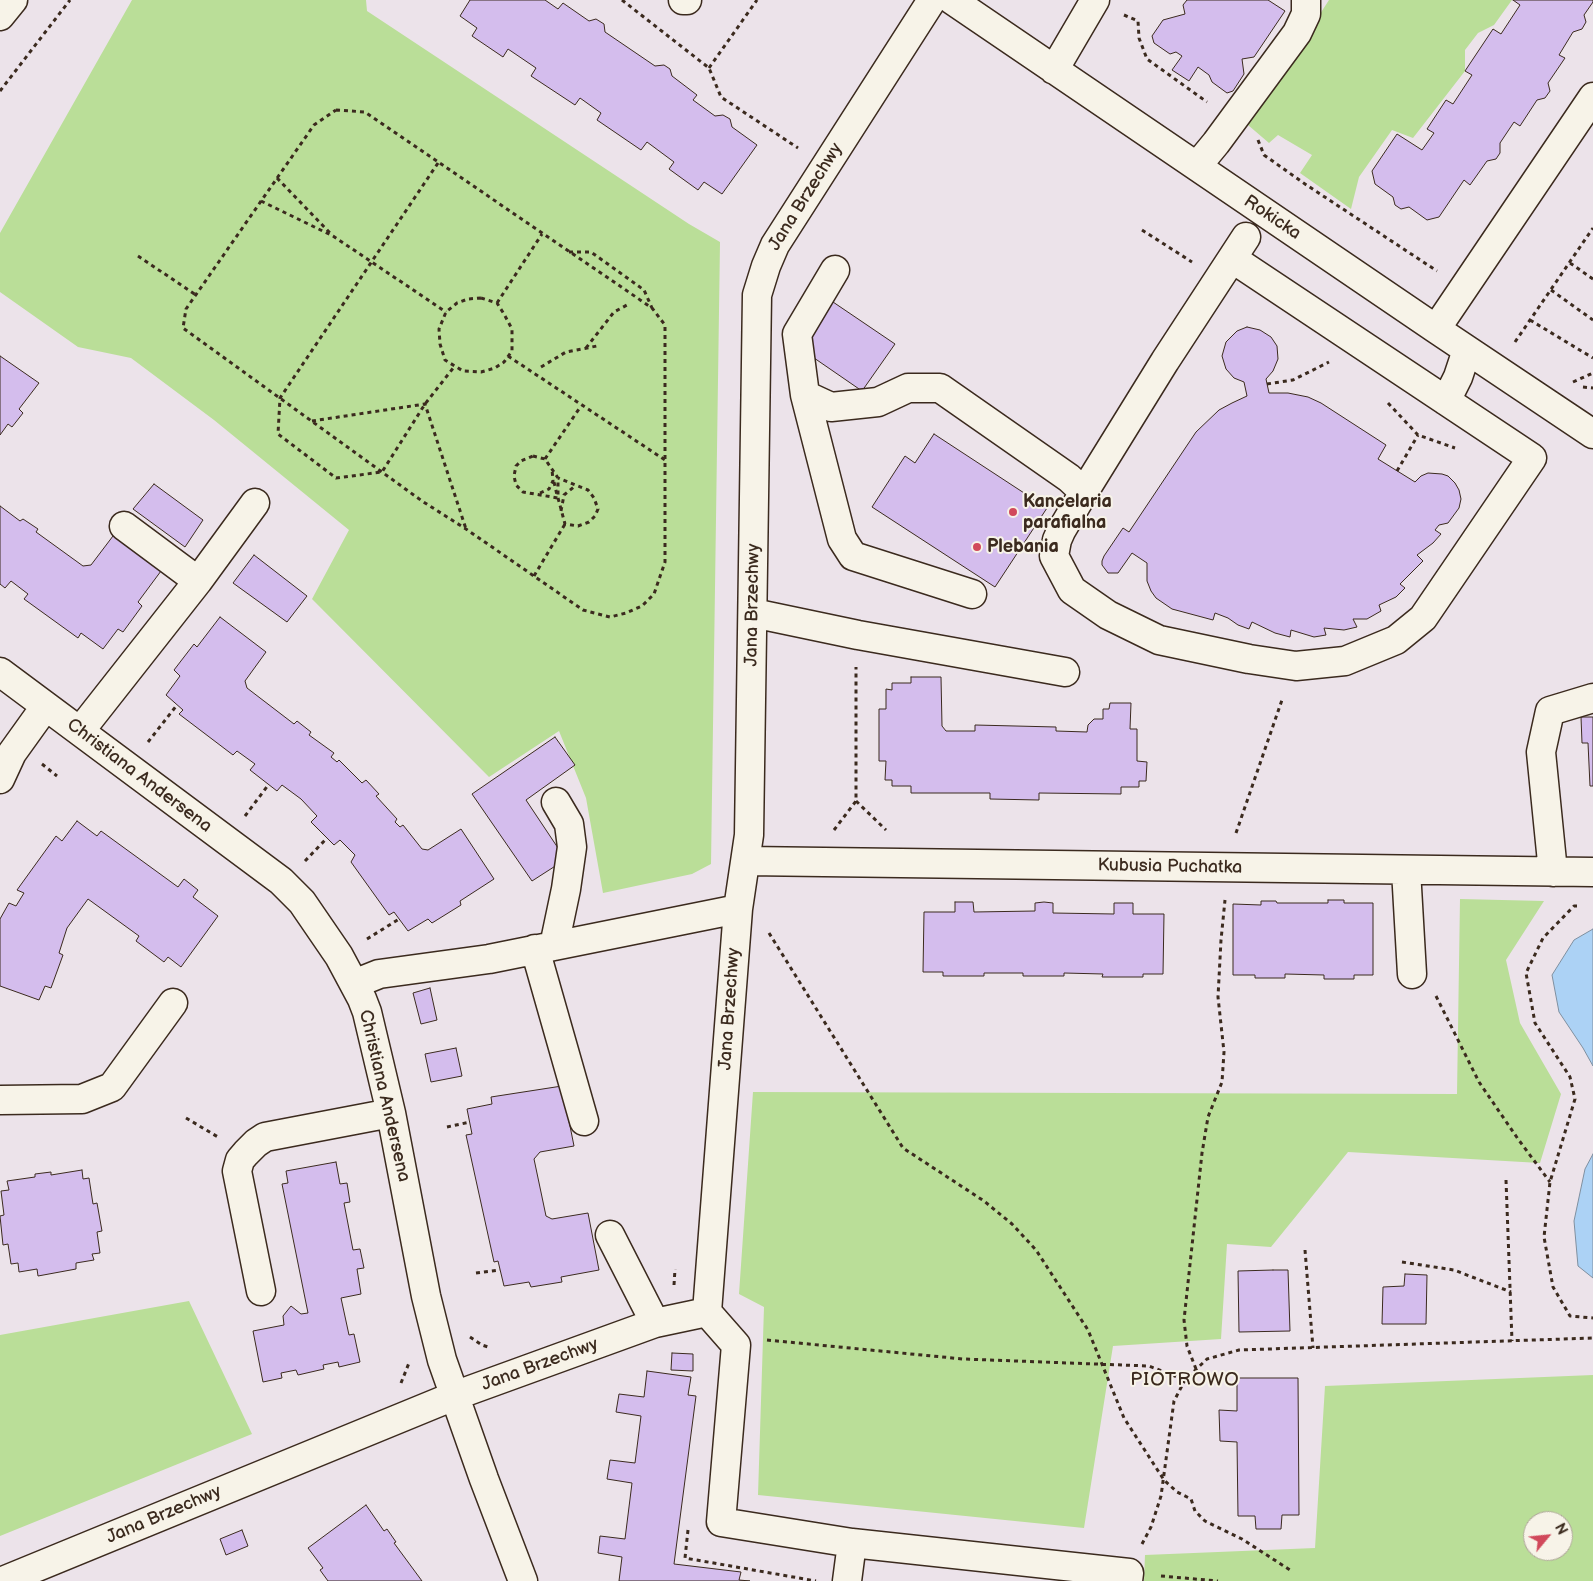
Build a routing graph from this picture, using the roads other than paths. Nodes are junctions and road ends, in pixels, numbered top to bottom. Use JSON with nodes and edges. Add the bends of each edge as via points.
{"nodes":[{"id":1,"x":14,"y":0,"type":"edge"},
{"id":2,"x":683,"y":0,"type":"edge"},
{"id":3,"x":687,"y":0,"type":"edge"},
{"id":4,"x":932,"y":0,"type":"edge"},
{"id":5,"x":952,"y":0,"type":"edge"},
{"id":6,"x":1306,"y":0,"type":"edge"},
{"id":7,"x":1094,"y":1,"type":"edge"},
{"id":8,"x":0,"y":16,"type":"edge"},
{"id":9,"x":1054,"y":70,"type":"junction"},
{"id":10,"x":1593,"y":97,"type":"edge"},
{"id":11,"x":1197,"y":166,"type":"junction"},
{"id":12,"x":835,"y":270,"type":"dead end"},
{"id":13,"x":1436,"y":329,"type":"junction"},
{"id":14,"x":1467,"y":350,"type":"junction"},
{"id":15,"x":805,"y":395,"type":"junction"},
{"id":16,"x":1446,"y":401,"type":"junction"},
{"id":17,"x":1593,"y":434,"type":"edge"},
{"id":18,"x":1084,"y":492,"type":"junction"},
{"id":19,"x":255,"y":503,"type":"dead end"},
{"id":20,"x":124,"y":526,"type":"dead end"},
{"id":21,"x":198,"y":580,"type":"junction"},
{"id":22,"x":972,"y":594,"type":"dead end"},
{"id":23,"x":752,"y":613,"type":"junction"},
{"id":24,"x":0,"y":672,"type":"edge"},
{"id":25,"x":1066,"y":672,"type":"dead end"},
{"id":26,"x":1593,"y":698,"type":"edge"},
{"id":27,"x":45,"y":707,"type":"junction"},
{"id":28,"x":80,"y":731,"type":"junction"},
{"id":29,"x":0,"y":779,"type":"edge"},
{"id":30,"x":556,"y":802,"type":"dead end"},
{"id":31,"x":747,"y":861,"type":"junction"},
{"id":32,"x":1406,"y":870,"type":"junction"},
{"id":33,"x":1553,"y":872,"type":"junction"},
{"id":34,"x":1593,"y":872,"type":"edge"},
{"id":35,"x":738,"y":909,"type":"junction"},
{"id":36,"x":545,"y":948,"type":"junction"},
{"id":37,"x":1412,"y":974,"type":"dead end"},
{"id":38,"x":354,"y":984,"type":"junction"},
{"id":39,"x":173,"y":1003,"type":"dead end"},
{"id":40,"x":0,"y":1100,"type":"edge"},
{"id":41,"x":391,"y":1113,"type":"junction"},
{"id":42,"x":584,"y":1121,"type":"dead end"},
{"id":43,"x":610,"y":1235,"type":"dead end"},
{"id":44,"x":261,"y":1291,"type":"dead end"},
{"id":45,"x":707,"y":1312,"type":"junction"},
{"id":46,"x":655,"y":1323,"type":"junction"},
{"id":47,"x":454,"y":1396,"type":"junction"},
{"id":48,"x":852,"y":1543,"type":"junction"},
{"id":49,"x":1129,"y":1577,"type":"edge"},
{"id":50,"x":3,"y":1581,"type":"edge"},
{"id":51,"x":523,"y":1581,"type":"edge"},
{"id":52,"x":847,"y":1581,"type":"edge"}],
"edges":[{"from":1,"to":8,"type":"street"},
{"from":2,"to":3,"type":"street"},
{"from":4,"to":23,"type":"street","name":"Jana Brzechwy","via":[[775,245],[757,295]]},
{"from":5,"to":9,"type":"street","name":"Rokicka"},
{"from":6,"to":11,"type":"street","via":[[1306,14],[1297,34]]},
{"from":7,"to":9,"type":"street"},
{"from":9,"to":11,"type":"street","name":"Rokicka"},
{"from":10,"to":13,"type":"street"},
{"from":11,"to":13,"type":"street","name":"Rokicka"},
{"from":12,"to":15,"type":"street","via":[[797,334]]},
{"from":13,"to":14,"type":"street","name":"Rokicka"},
{"from":14,"to":16,"type":"street"},
{"from":14,"to":17,"type":"street","name":"Rokicka"},
{"from":15,"to":18,"type":"street","via":[[831,407],[878,402],[908,388],[940,388],[1069,478]]},
{"from":15,"to":22,"type":"street","via":[[842,539],[853,556]]},
{"from":16,"to":18,"type":"street","via":[[1233,258],[1165,360]]},
{"from":16,"to":18,"type":"street","via":[[1532,458],[1423,618],[1396,640],[1345,661],[1296,666],[1249,659],[1159,640],[1108,615],[1072,590],[1054,556],[1061,531]]},
{"from":19,"to":21,"type":"street"},
{"from":20,"to":21,"type":"street"},
{"from":21,"to":28,"type":"street"},
{"from":23,"to":25,"type":"street","via":[[858,636]]},
{"from":23,"to":31,"type":"street","name":"Jana Brzechwy"},
{"from":24,"to":27,"type":"street","name":"Christiana Andersena"},
{"from":26,"to":33,"type":"street","via":[[1550,711],[1541,752]]},
{"from":27,"to":28,"type":"street","name":"Christiana Andersena"},
{"from":27,"to":29,"type":"street","via":[[12,753]]},
{"from":28,"to":38,"type":"street","name":"Christiana Andersena","via":[[281,881],[302,902]]},
{"from":30,"to":36,"type":"street","via":[[568,824],[572,847],[566,890]]},
{"from":31,"to":32,"type":"street","name":"Kubusia Puchatka"},
{"from":31,"to":35,"type":"street","name":"Jana Brzechwy"},
{"from":32,"to":33,"type":"street","name":"Kubusia Puchatka"},
{"from":32,"to":37,"type":"street"},
{"from":33,"to":34,"type":"street","name":"Kubusia Puchatka"},
{"from":35,"to":36,"type":"street"},
{"from":35,"to":45,"type":"street","name":"Jana Brzechwy"},
{"from":36,"to":38,"type":"street","via":[[379,974]]},
{"from":36,"to":42,"type":"street"},
{"from":38,"to":41,"type":"street","name":"Christiana Andersena","via":[[367,1012]]},
{"from":39,"to":40,"type":"street","via":[[112,1087],[82,1099]]},
{"from":41,"to":44,"type":"street","via":[[265,1137],[240,1160],[236,1171]]},
{"from":41,"to":47,"type":"street","name":"Christiana Andersena","via":[[426,1296]]},
{"from":43,"to":46,"type":"street"},
{"from":45,"to":46,"type":"street","name":"Jana Brzechwy"},
{"from":45,"to":48,"type":"street","via":[[736,1345],[721,1522]]},
{"from":46,"to":47,"type":"street","name":"Jana Brzechwy"},
{"from":47,"to":50,"type":"street","name":"Jana Brzechwy"},
{"from":47,"to":51,"type":"street","name":"Christiana Andersena"},
{"from":48,"to":49,"type":"street"},
{"from":48,"to":52,"type":"street"}]}
